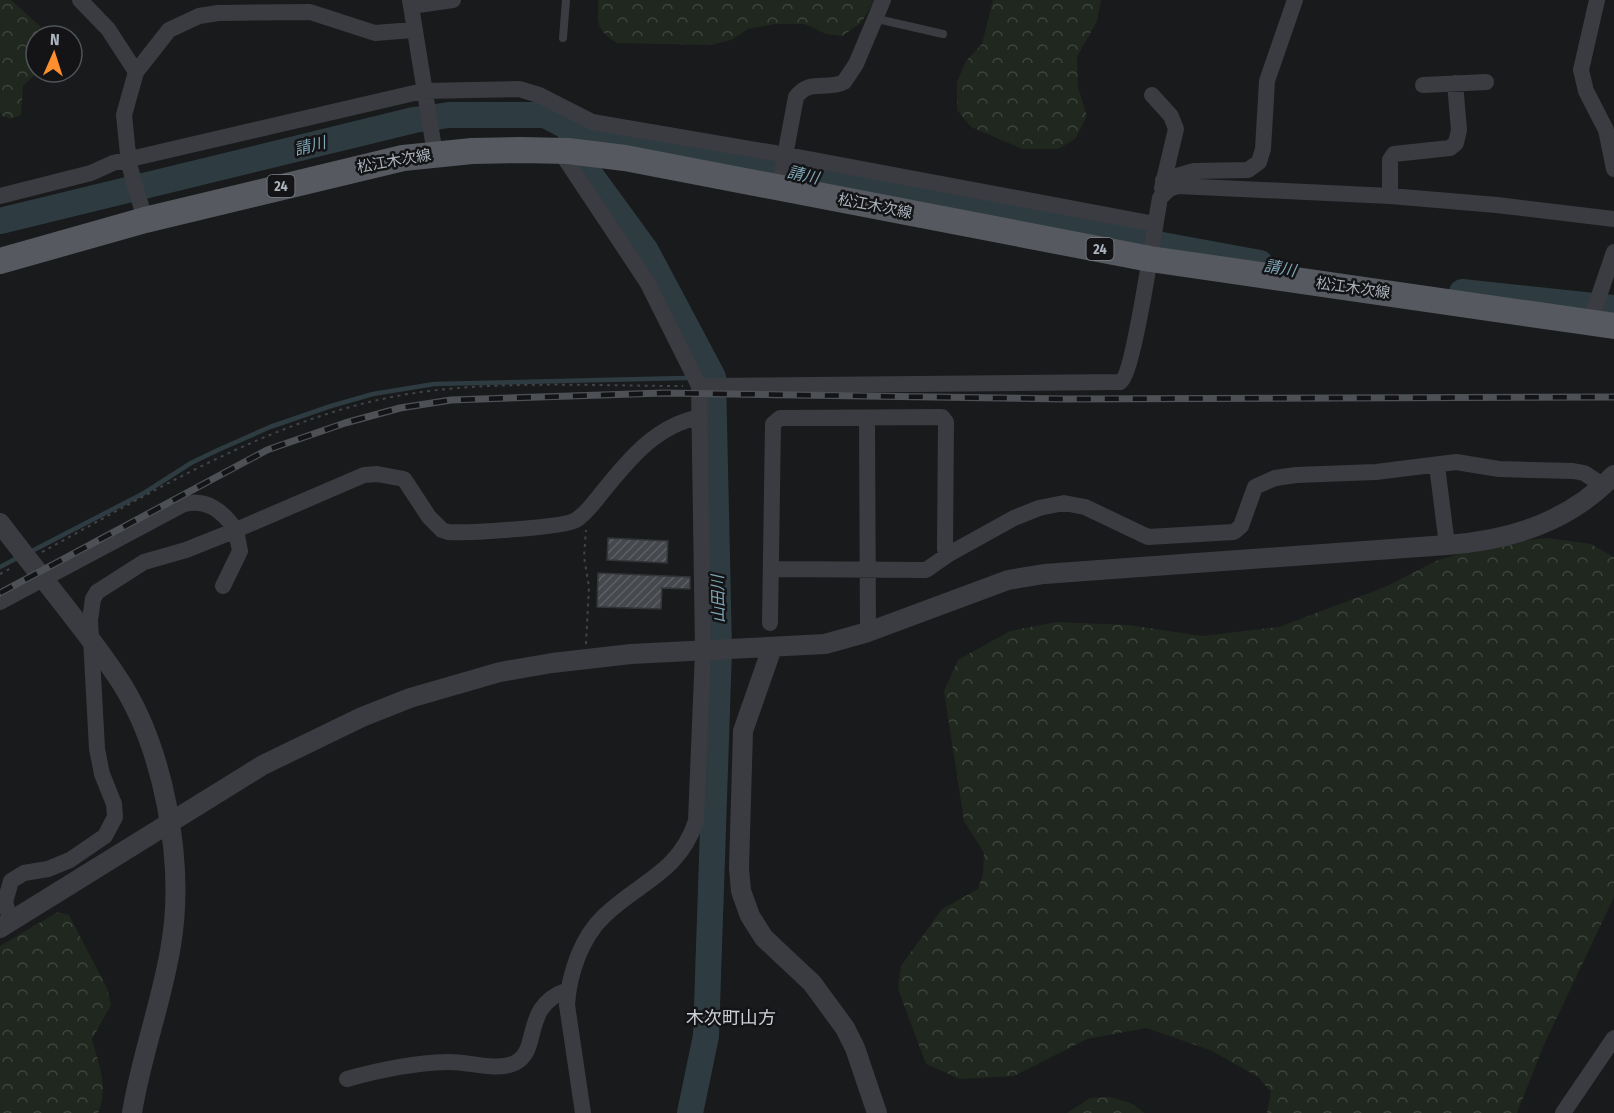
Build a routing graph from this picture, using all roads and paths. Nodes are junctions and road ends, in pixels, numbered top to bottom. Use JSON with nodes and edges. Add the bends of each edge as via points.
{"nodes":[{"id":1,"x":80,"y":0,"type":"edge"},
{"id":2,"x":453,"y":0,"type":"edge"},
{"id":3,"x":566,"y":0,"type":"edge"},
{"id":4,"x":883,"y":0,"type":"edge"},
{"id":5,"x":1295,"y":0,"type":"edge"},
{"id":6,"x":1597,"y":0,"type":"edge"},
{"id":7,"x":410,"y":3,"type":"edge"},
{"id":8,"x":873,"y":18,"type":"junction"},
{"id":9,"x":413,"y":30,"type":"junction"},
{"id":10,"x":943,"y":34,"type":"dead end"},
{"id":11,"x":563,"y":38,"type":"dead end"},
{"id":12,"x":136,"y":72,"type":"junction"},
{"id":13,"x":1486,"y":82,"type":"dead end"},
{"id":14,"x":1455,"y":83,"type":"junction"},
{"id":15,"x":1423,"y":85,"type":"dead end"},
{"id":16,"x":423,"y":94,"type":"junction"},
{"id":17,"x":1152,"y":95,"type":"dead end"},
{"id":18,"x":432,"y":142,"type":"junction"},
{"id":19,"x":573,"y":152,"type":"junction"},
{"id":20,"x":785,"y":156,"type":"junction"},
{"id":21,"x":129,"y":162,"type":"junction"},
{"id":22,"x":1614,"y":169,"type":"edge"},
{"id":23,"x":1163,"y":180,"type":"junction"},
{"id":24,"x":780,"y":183,"type":"junction"},
{"id":25,"x":0,"y":195,"type":"edge"},
{"id":26,"x":1390,"y":196,"type":"junction"},
{"id":27,"x":1160,"y":198,"type":"junction"},
{"id":28,"x":142,"y":212,"type":"junction"},
{"id":29,"x":1614,"y":219,"type":"edge"},
{"id":30,"x":1155,"y":224,"type":"junction"},
{"id":31,"x":1614,"y":252,"type":"edge"},
{"id":32,"x":1150,"y":259,"type":"junction"},
{"id":33,"x":0,"y":261,"type":"edge"},
{"id":34,"x":1599,"y":320,"type":"edge"},
{"id":35,"x":709,"y":386,"type":"junction"},
{"id":36,"x":700,"y":417,"type":"junction"},
{"id":37,"x":867,"y":418,"type":"junction"},
{"id":38,"x":1437,"y":466,"type":"junction"},
{"id":39,"x":1609,"y":480,"type":"edge"},
{"id":40,"x":588,"y":510,"type":"junction"},
{"id":41,"x":0,"y":523,"type":"edge"},
{"id":42,"x":236,"y":530,"type":"junction"},
{"id":43,"x":1447,"y":545,"type":"junction"},
{"id":44,"x":41,"y":552,"type":"dead end"},
{"id":45,"x":949,"y":554,"type":"junction"},
{"id":46,"x":21,"y":563,"type":"dead end"},
{"id":47,"x":772,"y":569,"type":"junction"},
{"id":48,"x":868,"y":570,"type":"junction"},
{"id":49,"x":0,"y":574,"type":"edge"},
{"id":50,"x":223,"y":586,"type":"dead end"},
{"id":51,"x":0,"y":602,"type":"edge"},
{"id":52,"x":770,"y":623,"type":"dead end"},
{"id":53,"x":868,"y":632,"type":"junction"},
{"id":54,"x":772,"y":648,"type":"junction"},
{"id":55,"x":586,"y":650,"type":"dead end"},
{"id":56,"x":713,"y":650,"type":"junction"},
{"id":57,"x":169,"y":823,"type":"junction"},
{"id":58,"x":5,"y":925,"type":"edge"},
{"id":59,"x":568,"y":990,"type":"junction"},
{"id":60,"x":1614,"y":1038,"type":"edge"},
{"id":61,"x":347,"y":1079,"type":"dead end"},
{"id":62,"x":132,"y":1113,"type":"edge"},
{"id":63,"x":583,"y":1113,"type":"edge"},
{"id":64,"x":876,"y":1113,"type":"edge"},
{"id":65,"x":1563,"y":1113,"type":"edge"}],
"edges":[{"from":1,"to":12,"type":"street","via":[[108,29]]},
{"from":2,"to":7,"type":"street"},
{"from":3,"to":11,"type":"lane"},
{"from":4,"to":8,"type":"street"},
{"from":5,"to":23,"type":"street","via":[[1267,81],[1263,149],[1257,166],[1242,171],[1194,171]]},
{"from":6,"to":22,"type":"street","via":[[1581,70],[1586,91],[1606,130]]},
{"from":7,"to":9,"type":"street"},
{"from":8,"to":10,"type":"lane"},
{"from":8,"to":20,"type":"street","via":[[844,82],[805,87],[796,97]]},
{"from":9,"to":12,"type":"street","via":[[375,33],[310,12],[218,12],[169,30]]},
{"from":9,"to":16,"type":"street"},
{"from":12,"to":21,"type":"street","via":[[124,115]]},
{"from":13,"to":14,"type":"street"},
{"from":14,"to":15,"type":"street"},
{"from":14,"to":26,"type":"street","via":[[1459,130],[1456,143],[1450,148],[1394,154],[1390,160]]},
{"from":16,"to":18,"type":"street"},
{"from":16,"to":20,"type":"street","via":[[531,91],[592,122]]},
{"from":16,"to":21,"type":"street"},
{"from":17,"to":23,"type":"street","via":[[1171,116],[1176,129]]},
{"from":18,"to":19,"type":"main road","name":"松江木次線","number":"24","via":[[501,150]]},
{"from":18,"to":28,"type":"main road","name":"松江木次線","number":"24","via":[[369,164]]},
{"from":19,"to":24,"type":"main road","name":"松江木次線","number":"24"},
{"from":19,"to":35,"type":"street"},
{"from":20,"to":24,"type":"street"},
{"from":20,"to":30,"type":"street"},
{"from":21,"to":25,"type":"street"},
{"from":21,"to":28,"type":"street"},
{"from":23,"to":27,"type":"street"},
{"from":24,"to":32,"type":"main road","name":"松江木次線","number":"24"},
{"from":26,"to":27,"type":"street","via":[[1187,185],[1169,189]]},
{"from":26,"to":29,"type":"street"},
{"from":27,"to":30,"type":"street"},
{"from":28,"to":33,"type":"main road","name":"松江木次線","number":"24"},
{"from":30,"to":32,"type":"street"},
{"from":31,"to":34,"type":"street","via":[[1600,292]]},
{"from":32,"to":34,"type":"main road","name":"松江木次線","number":"24"},
{"from":32,"to":35,"type":"street","via":[[1128,372],[1120,382]]},
{"from":35,"to":36,"type":"street"},
{"from":35,"to":44,"type":"path","via":[[483,387],[387,398],[271,434]]},
{"from":36,"to":40,"type":"street","via":[[641,447]]},
{"from":36,"to":56,"type":"street"},
{"from":37,"to":45,"type":"street","via":[[942,417],[946,422],[945,549]]},
{"from":37,"to":47,"type":"street","via":[[780,418],[772,424]]},
{"from":37,"to":48,"type":"street"},
{"from":38,"to":39,"type":"street","via":[[1456,462],[1499,469],[1573,471]]},
{"from":38,"to":43,"type":"street"},
{"from":38,"to":45,"type":"street","via":[[1296,475],[1263,482],[1251,492],[1240,526],[1234,532],[1148,537],[1084,507],[1053,504],[1014,518]]},
{"from":39,"to":43,"type":"street","via":[[1571,511],[1543,525],[1496,539]]},
{"from":40,"to":42,"type":"street","via":[[563,524],[448,532],[429,517],[404,479],[377,474],[364,475]]},
{"from":40,"to":55,"type":"path","via":[[584,557],[590,587]]},
{"from":41,"to":57,"type":"street","via":[[117,676],[153,754]]},
{"from":42,"to":50,"type":"street","via":[[240,551]]},
{"from":42,"to":51,"type":"street","via":[[212,506],[194,501],[184,504]]},
{"from":42,"to":58,"type":"street","via":[[136,566],[103,586],[93,598],[90,620],[97,749],[115,818],[105,836],[70,860],[24,873],[11,881],[5,902]]},
{"from":43,"to":53,"type":"street","via":[[1044,574],[1008,580]]},
{"from":45,"to":48,"type":"street","via":[[926,570]]},
{"from":46,"to":49,"type":"path"},
{"from":47,"to":48,"type":"street"},
{"from":47,"to":52,"type":"street"},
{"from":48,"to":53,"type":"street"},
{"from":53,"to":54,"type":"street","via":[[825,644]]},
{"from":54,"to":56,"type":"street"},
{"from":54,"to":64,"type":"street","via":[[743,731],[741,891],[764,938],[812,983],[844,1028],[855,1048]]},
{"from":56,"to":57,"type":"street","via":[[552,663],[500,672],[410,698],[263,765]]},
{"from":56,"to":59,"type":"street","via":[[699,807],[692,835],[674,862],[611,909],[591,930]]},
{"from":57,"to":58,"type":"street"},
{"from":57,"to":62,"type":"street","via":[[174,871],[172,943]]},
{"from":59,"to":61,"type":"street","via":[[541,1008],[525,1054],[513,1063],[496,1066],[449,1062]]},
{"from":59,"to":63,"type":"street","via":[[568,1017]]},
{"from":60,"to":65,"type":"street"}]}
